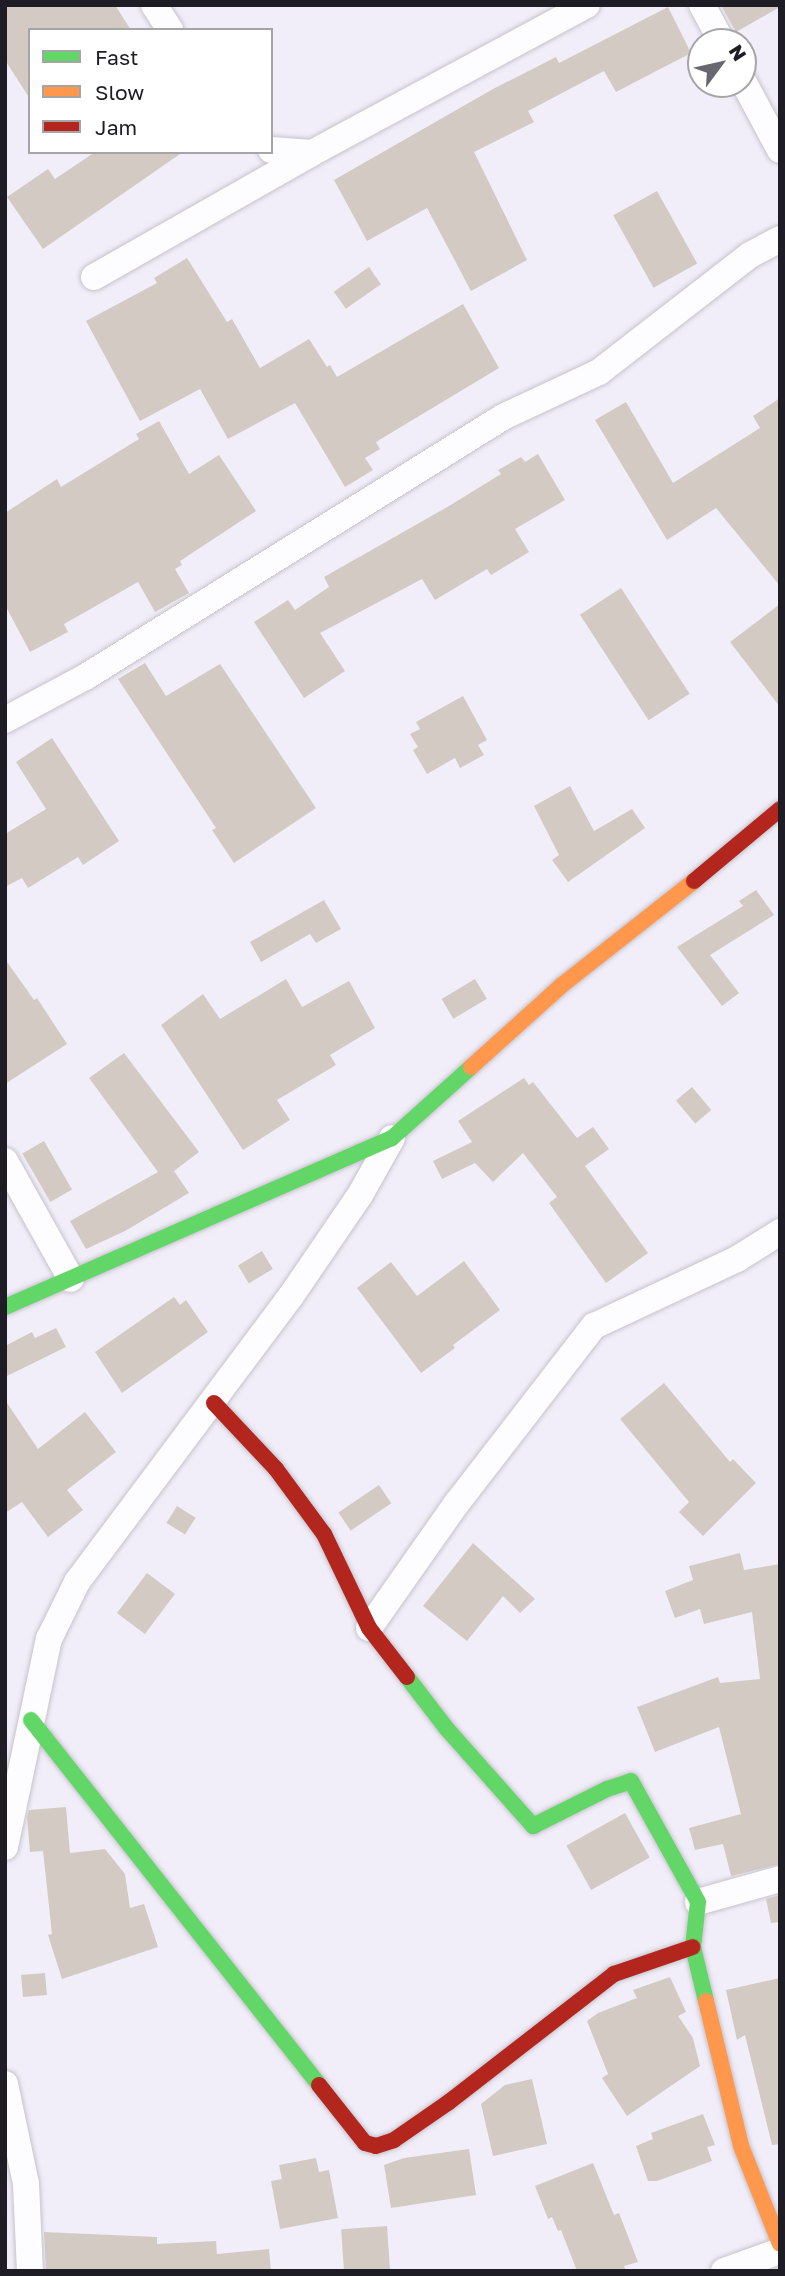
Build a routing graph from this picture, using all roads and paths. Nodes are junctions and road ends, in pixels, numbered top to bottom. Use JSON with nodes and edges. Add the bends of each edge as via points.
{"nodes":[{"id":1,"x":154,"y":5,"type":"edge"},
{"id":2,"x":587,"y":5,"type":"edge"},
{"id":3,"x":702,"y":5,"type":"edge"},
{"id":4,"x":169,"y":28,"type":"edge"},
{"id":5,"x":714,"y":28,"type":"edge"},
{"id":6,"x":752,"y":98,"type":"edge"},
{"id":7,"x":273,"y":150,"type":"edge"},
{"id":8,"x":780,"y":150,"type":"edge"},
{"id":9,"x":312,"y":153,"type":"junction"},
{"id":10,"x":780,"y":239,"type":"edge"},
{"id":11,"x":93,"y":276,"type":"dead end"},
{"id":12,"x":5,"y":720,"type":"edge"},
{"id":13,"x":780,"y":809,"type":"edge"},
{"id":14,"x":392,"y":1138,"type":"junction"},
{"id":15,"x":5,"y":1161,"type":"edge"},
{"id":16,"x":780,"y":1232,"type":"edge"},
{"id":17,"x":71,"y":1279,"type":"junction"},
{"id":18,"x":5,"y":1307,"type":"edge"},
{"id":19,"x":214,"y":1403,"type":"junction"},
{"id":20,"x":369,"y":1628,"type":"junction"},
{"id":21,"x":31,"y":1720,"type":"junction"},
{"id":22,"x":5,"y":1847,"type":"edge"},
{"id":23,"x":780,"y":1879,"type":"edge"},
{"id":24,"x":698,"y":1902,"type":"junction"},
{"id":25,"x":693,"y":1947,"type":"junction"},
{"id":26,"x":5,"y":2084,"type":"edge"},
{"id":27,"x":780,"y":2244,"type":"edge"},
{"id":28,"x":780,"y":2251,"type":"edge"},
{"id":29,"x":30,"y":2271,"type":"edge"},
{"id":30,"x":724,"y":2271,"type":"edge"}],
"edges":[{"from":1,"to":4,"type":"street"},
{"from":2,"to":9,"type":"street"},
{"from":3,"to":5,"type":"street"},
{"from":6,"to":8,"type":"street"},
{"from":7,"to":9,"type":"street"},
{"from":9,"to":11,"type":"street"},
{"from":10,"to":12,"type":"street","via":[[750,255],[599,372],[503,417],[87,676]]},
{"from":13,"to":14,"type":"street","via":[[562,985]]},
{"from":14,"to":17,"type":"street"},
{"from":14,"to":19,"type":"street","via":[[360,1195]]},
{"from":15,"to":17,"type":"street"},
{"from":16,"to":20,"type":"street","via":[[737,1259],[594,1326],[457,1503]]},
{"from":17,"to":18,"type":"street"},
{"from":19,"to":20,"type":"street","via":[[276,1469],[324,1534]]},
{"from":19,"to":21,"type":"street","via":[[77,1582],[49,1639]]},
{"from":20,"to":24,"type":"street","via":[[447,1729],[533,1826],[631,1781]]},
{"from":21,"to":22,"type":"street"},
{"from":21,"to":25,"type":"street","via":[[365,2143],[385,2144],[416,2125],[614,1974]]},
{"from":23,"to":24,"type":"street"},
{"from":24,"to":25,"type":"street"},
{"from":25,"to":27,"type":"street","via":[[741,2146]]},
{"from":26,"to":29,"type":"street","via":[[26,2184]]},
{"from":28,"to":30,"type":"street"}]}
